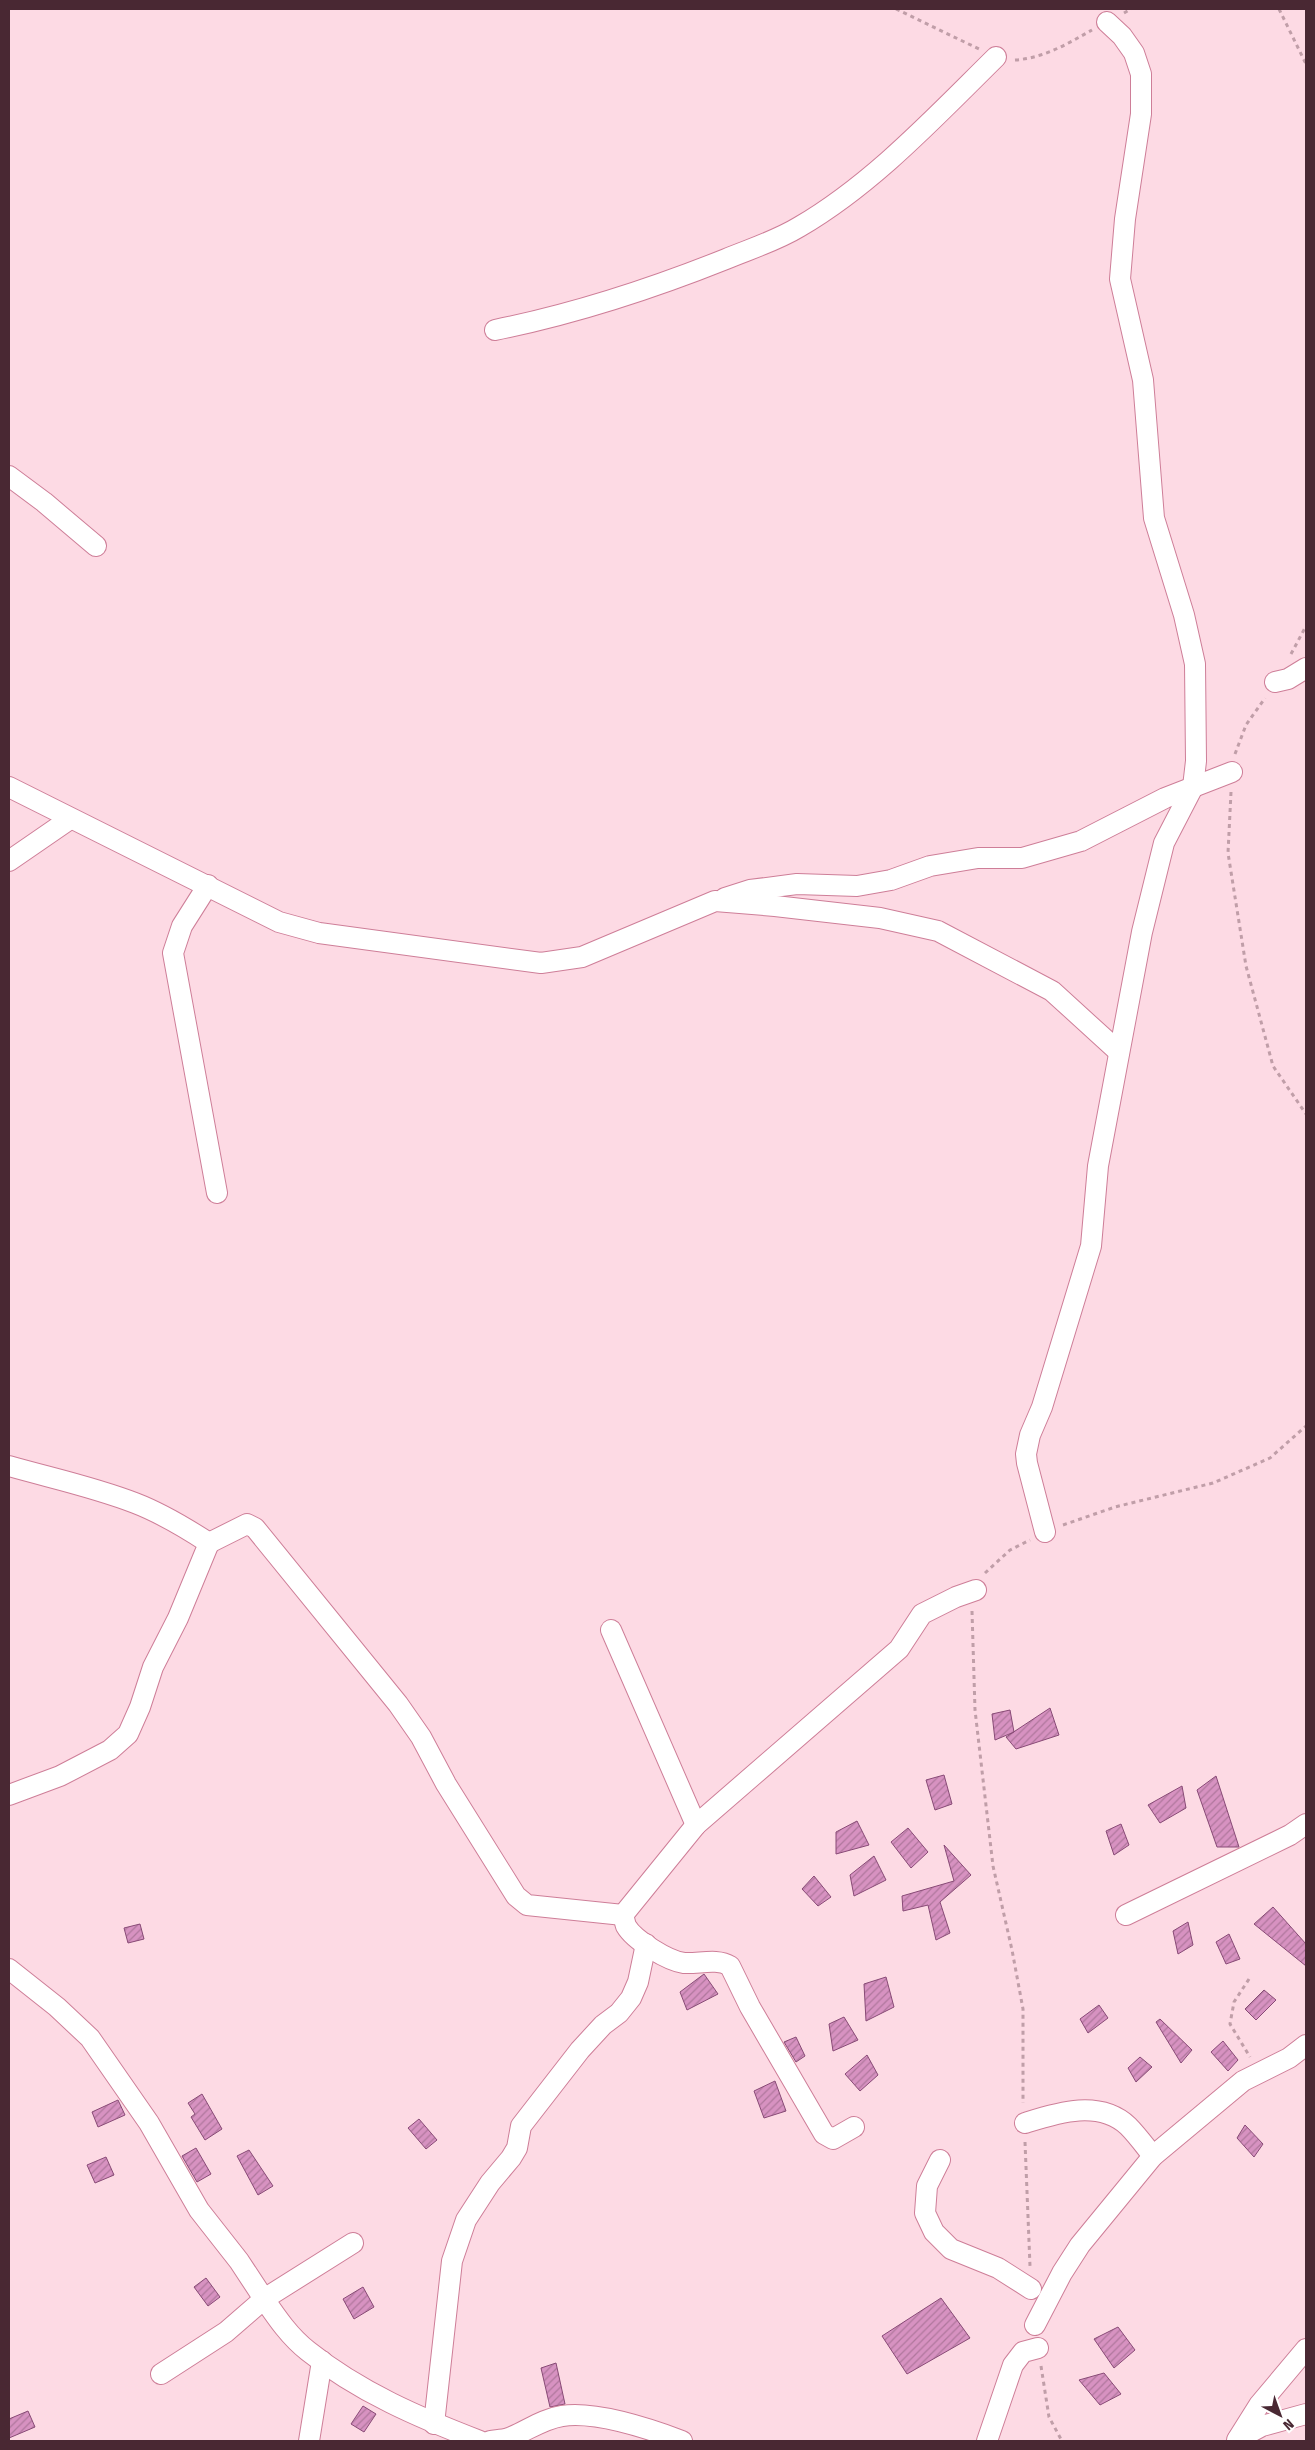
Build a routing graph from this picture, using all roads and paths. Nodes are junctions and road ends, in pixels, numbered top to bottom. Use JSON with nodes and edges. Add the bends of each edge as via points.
{"nodes":[{"id":1,"x":896,"y":9,"type":"edge"},
{"id":2,"x":1131,"y":9,"type":"edge"},
{"id":3,"x":1279,"y":9,"type":"edge"},
{"id":4,"x":1107,"y":22,"type":"junction"},
{"id":5,"x":996,"y":57,"type":"junction"},
{"id":6,"x":1306,"y":64,"type":"edge"},
{"id":7,"x":494,"y":330,"type":"dead end"},
{"id":8,"x":9,"y":476,"type":"edge"},
{"id":9,"x":96,"y":546,"type":"dead end"},
{"id":10,"x":1306,"y":626,"type":"edge"},
{"id":11,"x":1306,"y":668,"type":"edge"},
{"id":12,"x":1275,"y":682,"type":"junction"},
{"id":13,"x":1232,"y":772,"type":"junction"},
{"id":14,"x":9,"y":787,"type":"edge"},
{"id":15,"x":1193,"y":787,"type":"junction"},
{"id":16,"x":70,"y":819,"type":"junction"},
{"id":17,"x":9,"y":861,"type":"edge"},
{"id":18,"x":208,"y":885,"type":"junction"},
{"id":19,"x":715,"y":901,"type":"junction"},
{"id":20,"x":1119,"y":1052,"type":"junction"},
{"id":21,"x":1306,"y":1114,"type":"edge"},
{"id":22,"x":218,"y":1193,"type":"dead end"},
{"id":23,"x":1306,"y":1426,"type":"edge"},
{"id":24,"x":9,"y":1466,"type":"edge"},
{"id":25,"x":1045,"y":1532,"type":"junction"},
{"id":26,"x":209,"y":1543,"type":"junction"},
{"id":27,"x":976,"y":1590,"type":"junction"},
{"id":28,"x":611,"y":1630,"type":"dead end"},
{"id":29,"x":9,"y":1795,"type":"edge"},
{"id":30,"x":1306,"y":1824,"type":"edge"},
{"id":31,"x":696,"y":1826,"type":"junction"},
{"id":32,"x":623,"y":1915,"type":"junction"},
{"id":33,"x":1126,"y":1916,"type":"dead end"},
{"id":34,"x":646,"y":1944,"type":"junction"},
{"id":35,"x":9,"y":1969,"type":"edge"},
{"id":36,"x":1249,"y":1979,"type":"dead end"},
{"id":37,"x":1306,"y":2045,"type":"edge"},
{"id":38,"x":1251,"y":2059,"type":"dead end"},
{"id":39,"x":1024,"y":2123,"type":"junction"},
{"id":40,"x":854,"y":2127,"type":"dead end"},
{"id":41,"x":1153,"y":2156,"type":"junction"},
{"id":42,"x":940,"y":2160,"type":"dead end"},
{"id":43,"x":353,"y":2243,"type":"dead end"},
{"id":44,"x":1031,"y":2289,"type":"joint"},
{"id":45,"x":264,"y":2299,"type":"junction"},
{"id":46,"x":1035,"y":2325,"type":"dead end"},
{"id":47,"x":1038,"y":2348,"type":"joint"},
{"id":48,"x":1306,"y":2349,"type":"edge"},
{"id":49,"x":322,"y":2361,"type":"junction"},
{"id":50,"x":161,"y":2374,"type":"dead end"},
{"id":51,"x":1306,"y":2414,"type":"edge"},
{"id":52,"x":434,"y":2424,"type":"junction"},
{"id":53,"x":1235,"y":2440,"type":"edge"},
{"id":54,"x":309,"y":2441,"type":"edge"},
{"id":55,"x":480,"y":2441,"type":"edge"},
{"id":56,"x":490,"y":2441,"type":"edge"},
{"id":57,"x":682,"y":2441,"type":"edge"},
{"id":58,"x":987,"y":2441,"type":"edge"},
{"id":59,"x":1062,"y":2441,"type":"edge"}],
"edges":[{"from":1,"to":5,"type":"path"},
{"from":2,"to":4,"type":"path"},
{"from":3,"to":6,"type":"path"},
{"from":4,"to":5,"type":"path","via":[[1052,52],[1031,59]]},
{"from":4,"to":15,"type":"street","via":[[1134,53],[1142,74],[1141,114],[1125,219],[1120,279],[1143,380],[1154,518],[1184,615],[1195,664],[1196,761]]},
{"from":5,"to":7,"type":"street","via":[[855,188],[798,228],[683,276],[551,319]]},
{"from":8,"to":9,"type":"street"},
{"from":10,"to":12,"type":"path"},
{"from":11,"to":12,"type":"street","via":[[1288,679]]},
{"from":12,"to":13,"type":"path","via":[[1246,725],[1233,757]]},
{"from":13,"to":15,"type":"street"},
{"from":13,"to":21,"type":"path","via":[[1228,853],[1246,966],[1273,1066]]},
{"from":14,"to":16,"type":"street"},
{"from":15,"to":19,"type":"street","via":[[1081,841],[1022,858],[978,858],[930,866],[891,880],[857,886],[797,884],[750,890]]},
{"from":15,"to":20,"type":"street","via":[[1164,844],[1142,932]]},
{"from":16,"to":17,"type":"street"},
{"from":16,"to":18,"type":"street"},
{"from":18,"to":19,"type":"street","via":[[279,922],[319,933],[541,962],[582,957]]},
{"from":18,"to":22,"type":"street","via":[[182,926],[172,953]]},
{"from":19,"to":20,"type":"street","via":[[880,918],[938,931],[1052,991]]},
{"from":20,"to":25,"type":"street","via":[[1098,1166],[1091,1246],[1026,1454]]},
{"from":23,"to":25,"type":"path","via":[[1270,1458],[1213,1483],[1115,1507]]},
{"from":24,"to":26,"type":"street","via":[[135,1503]]},
{"from":25,"to":27,"type":"path","via":[[994,1562]]},
{"from":26,"to":29,"type":"street","via":[[178,1618],[153,1667],[128,1734],[110,1750],[60,1776]]},
{"from":26,"to":32,"type":"street","via":[[247,1524],[255,1528],[398,1704],[516,1896],[527,1905]]},
{"from":27,"to":31,"type":"street","via":[[922,1614],[900,1649]]},
{"from":27,"to":39,"type":"path","via":[[971,1614],[975,1710],[993,1866],[1023,2009]]},
{"from":28,"to":31,"type":"street"},
{"from":30,"to":33,"type":"street","via":[[1290,1835]]},
{"from":31,"to":32,"type":"street"},
{"from":32,"to":34,"type":"street","via":[[627,1927]]},
{"from":34,"to":40,"type":"street","via":[[682,1962],[717,1962],[730,1966],[752,2012],[824,2134],[833,2139]]},
{"from":34,"to":52,"type":"street","via":[[631,1998],[580,2050],[521,2126],[517,2148],[466,2220],[452,2261]]},
{"from":35,"to":45,"type":"street","via":[[58,2007],[90,2038],[149,2123],[199,2210]]},
{"from":36,"to":38,"type":"path","via":[[1234,2002],[1230,2024]]},
{"from":37,"to":41,"type":"street","via":[[1289,2058],[1243,2081]]},
{"from":39,"to":41,"type":"street","via":[[1060,2112],[1095,2111],[1113,2116],[1127,2125]]},
{"from":39,"to":44,"type":"path"},
{"from":41,"to":46,"type":"street","via":[[1076,2251]]},
{"from":42,"to":44,"type":"street","via":[[928,2186],[925,2213],[934,2232],[950,2249],[998,2268]]},
{"from":43,"to":45,"type":"street"},
{"from":45,"to":49,"type":"street","via":[[281,2323]]},
{"from":45,"to":50,"type":"street","via":[[226,2332]]},
{"from":47,"to":58,"type":"street","via":[[1023,2352],[1013,2365]]},
{"from":47,"to":59,"type":"path","via":[[1048,2418]]},
{"from":48,"to":53,"type":"street","via":[[1258,2405]]},
{"from":49,"to":52,"type":"street","via":[[349,2381]]},
{"from":49,"to":54,"type":"street"},
{"from":51,"to":53,"type":"street","via":[[1262,2426]]},
{"from":52,"to":55,"type":"street"},
{"from":56,"to":57,"type":"street","via":[[508,2438],[538,2422],[562,2415],[641,2426]]}]}
